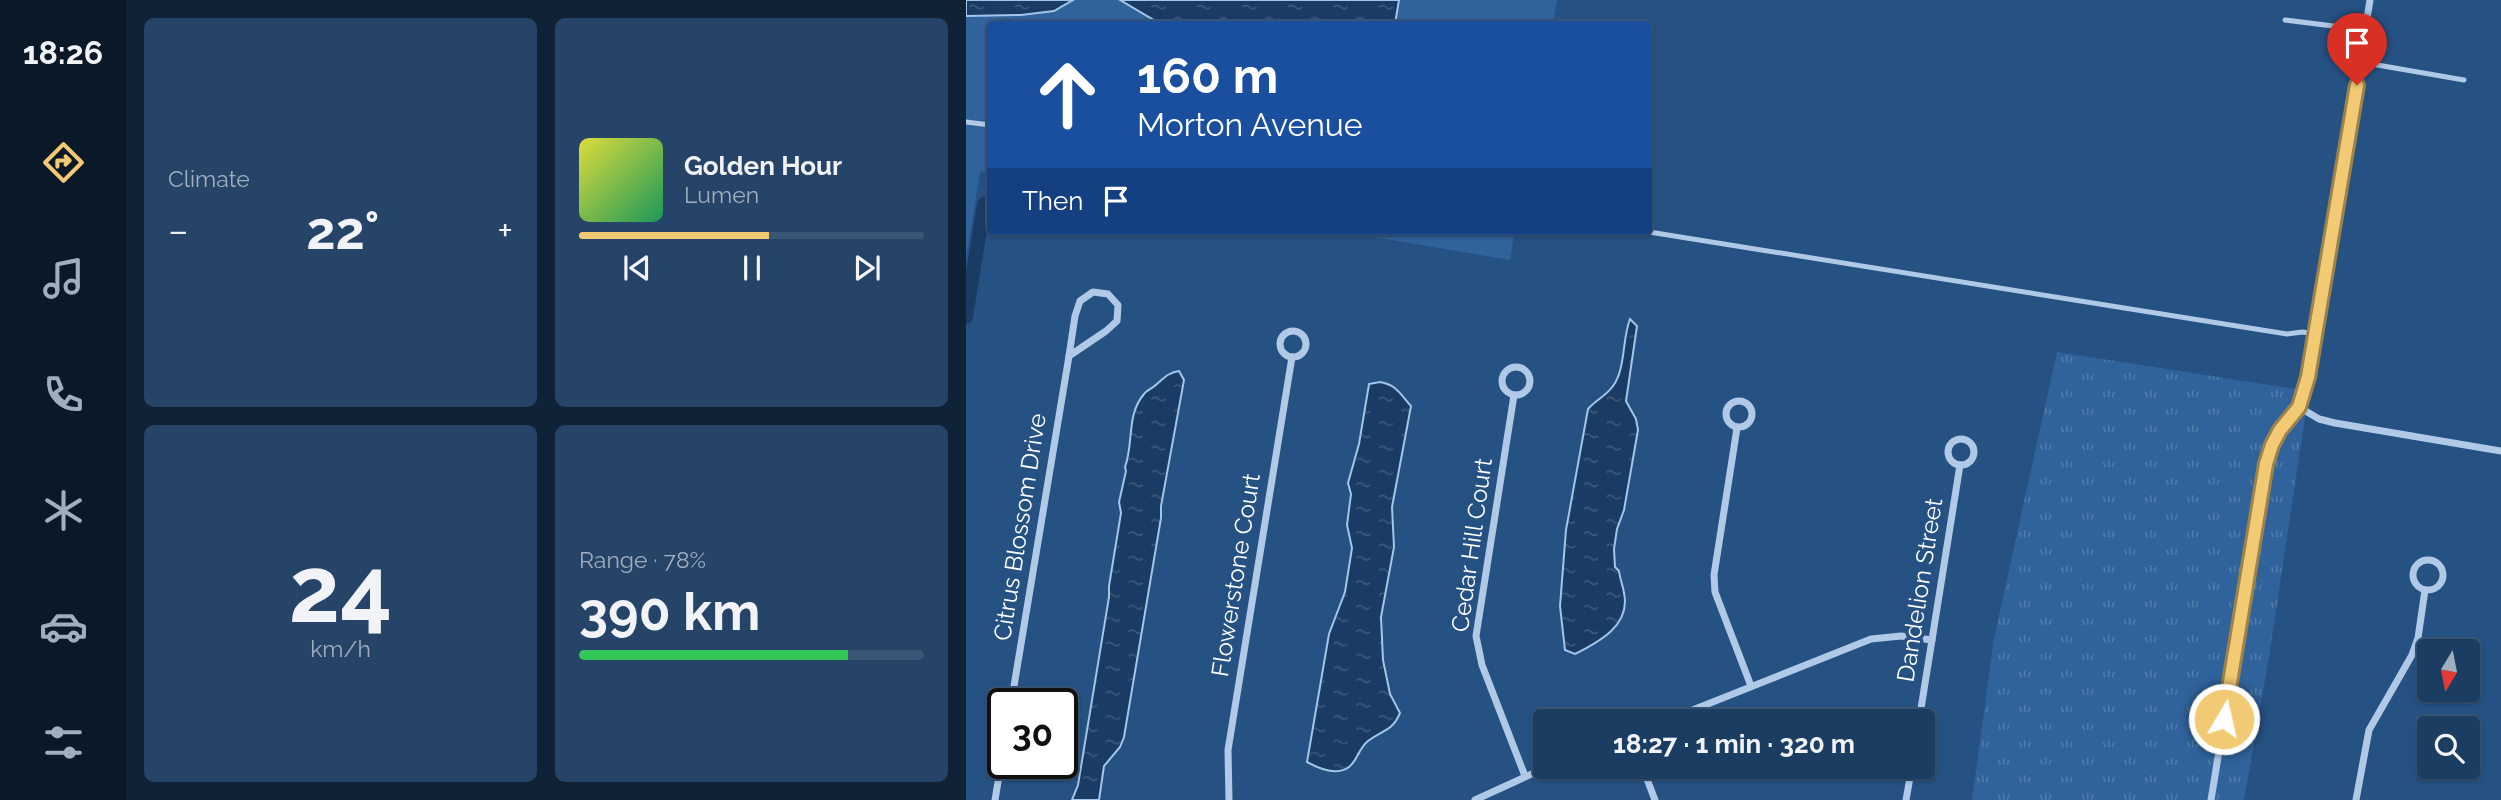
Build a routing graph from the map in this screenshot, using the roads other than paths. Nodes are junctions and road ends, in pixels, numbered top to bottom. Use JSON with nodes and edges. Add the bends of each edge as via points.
{"nodes":[{"id":1,"x":2370,"y":0,"type":"edge"},
{"id":2,"x":2284,"y":20,"type":"dead end"},
{"id":3,"x":2365,"y":30,"type":"junction"},
{"id":4,"x":2361,"y":62,"type":"junction"},
{"id":5,"x":2464,"y":80,"type":"dead end"},
{"id":6,"x":966,"y":122,"type":"edge"},
{"id":7,"x":987,"y":125,"type":"edge"},
{"id":8,"x":1652,"y":232,"type":"edge"},
{"id":9,"x":2316,"y":334,"type":"junction"},
{"id":10,"x":1069,"y":356,"type":"junction"},
{"id":11,"x":1292,"y":357,"type":"dead end"},
{"id":12,"x":1514,"y":395,"type":"dead end"},
{"id":13,"x":2299,"y":407,"type":"junction"},
{"id":14,"x":1737,"y":428,"type":"dead end"},
{"id":15,"x":2501,"y":451,"type":"edge"},
{"id":16,"x":1960,"y":465,"type":"dead end"},
{"id":17,"x":2425,"y":590,"type":"junction"},
{"id":18,"x":1932,"y":640,"type":"junction"},
{"id":19,"x":1751,"y":686,"type":"junction"},
{"id":20,"x":1014,"y":688,"type":"edge"},
{"id":21,"x":1694,"y":709,"type":"edge"},
{"id":22,"x":1921,"y":709,"type":"edge"},
{"id":23,"x":1533,"y":773,"type":"edge"},
{"id":24,"x":1525,"y":776,"type":"junction"},
{"id":25,"x":998,"y":779,"type":"edge"},
{"id":26,"x":1647,"y":779,"type":"edge"},
{"id":27,"x":1910,"y":779,"type":"edge"},
{"id":28,"x":995,"y":800,"type":"edge"},
{"id":29,"x":1228,"y":800,"type":"edge"},
{"id":30,"x":1475,"y":800,"type":"edge"},
{"id":31,"x":1655,"y":800,"type":"edge"},
{"id":32,"x":1906,"y":800,"type":"edge"},
{"id":33,"x":2211,"y":800,"type":"edge"},
{"id":34,"x":2356,"y":800,"type":"edge"}],
"edges":[{"from":1,"to":3,"type":"street"},
{"from":2,"to":3,"type":"lane"},
{"from":3,"to":4,"type":"street"},
{"from":4,"to":5,"type":"lane"},
{"from":4,"to":9,"type":"street"},
{"from":6,"to":7,"type":"lane"},
{"from":8,"to":9,"type":"lane","via":[[2287,334]]},
{"from":9,"to":13,"type":"street"},
{"from":10,"to":10,"type":"street","name":"Citrus Blossom Drive","via":[[1117,321],[1118,305],[1108,294],[1093,292],[1080,301]]},
{"from":10,"to":20,"type":"street","name":"Citrus Blossom Drive"},
{"from":11,"to":29,"type":"street","name":"Flowerstone Court","via":[[1228,750]]},
{"from":12,"to":24,"type":"street","name":"Cedar Hill Court","via":[[1476,636],[1482,666]]},
{"from":13,"to":15,"type":"street","via":[[2335,423]]},
{"from":13,"to":33,"type":"street","via":[[2280,430],[2266,464]]},
{"from":14,"to":19,"type":"street","via":[[1714,575],[1715,592]]},
{"from":16,"to":18,"type":"street","name":"Dandelion Street"},
{"from":17,"to":17,"type":"street","via":[[2414,582],[2413,571],[2417,563],[2429,559],[2438,563],[2444,575],[2435,589]]},
{"from":17,"to":34,"type":"street","via":[[2412,655],[2369,730]]},
{"from":18,"to":19,"type":"street","via":[[1871,639]]},
{"from":18,"to":22,"type":"street","name":"Dandelion Street"},
{"from":19,"to":21,"type":"street"},
{"from":23,"to":24,"type":"street"},
{"from":24,"to":30,"type":"street"},
{"from":25,"to":28,"type":"street"},
{"from":26,"to":31,"type":"street"},
{"from":27,"to":32,"type":"street"}]}
